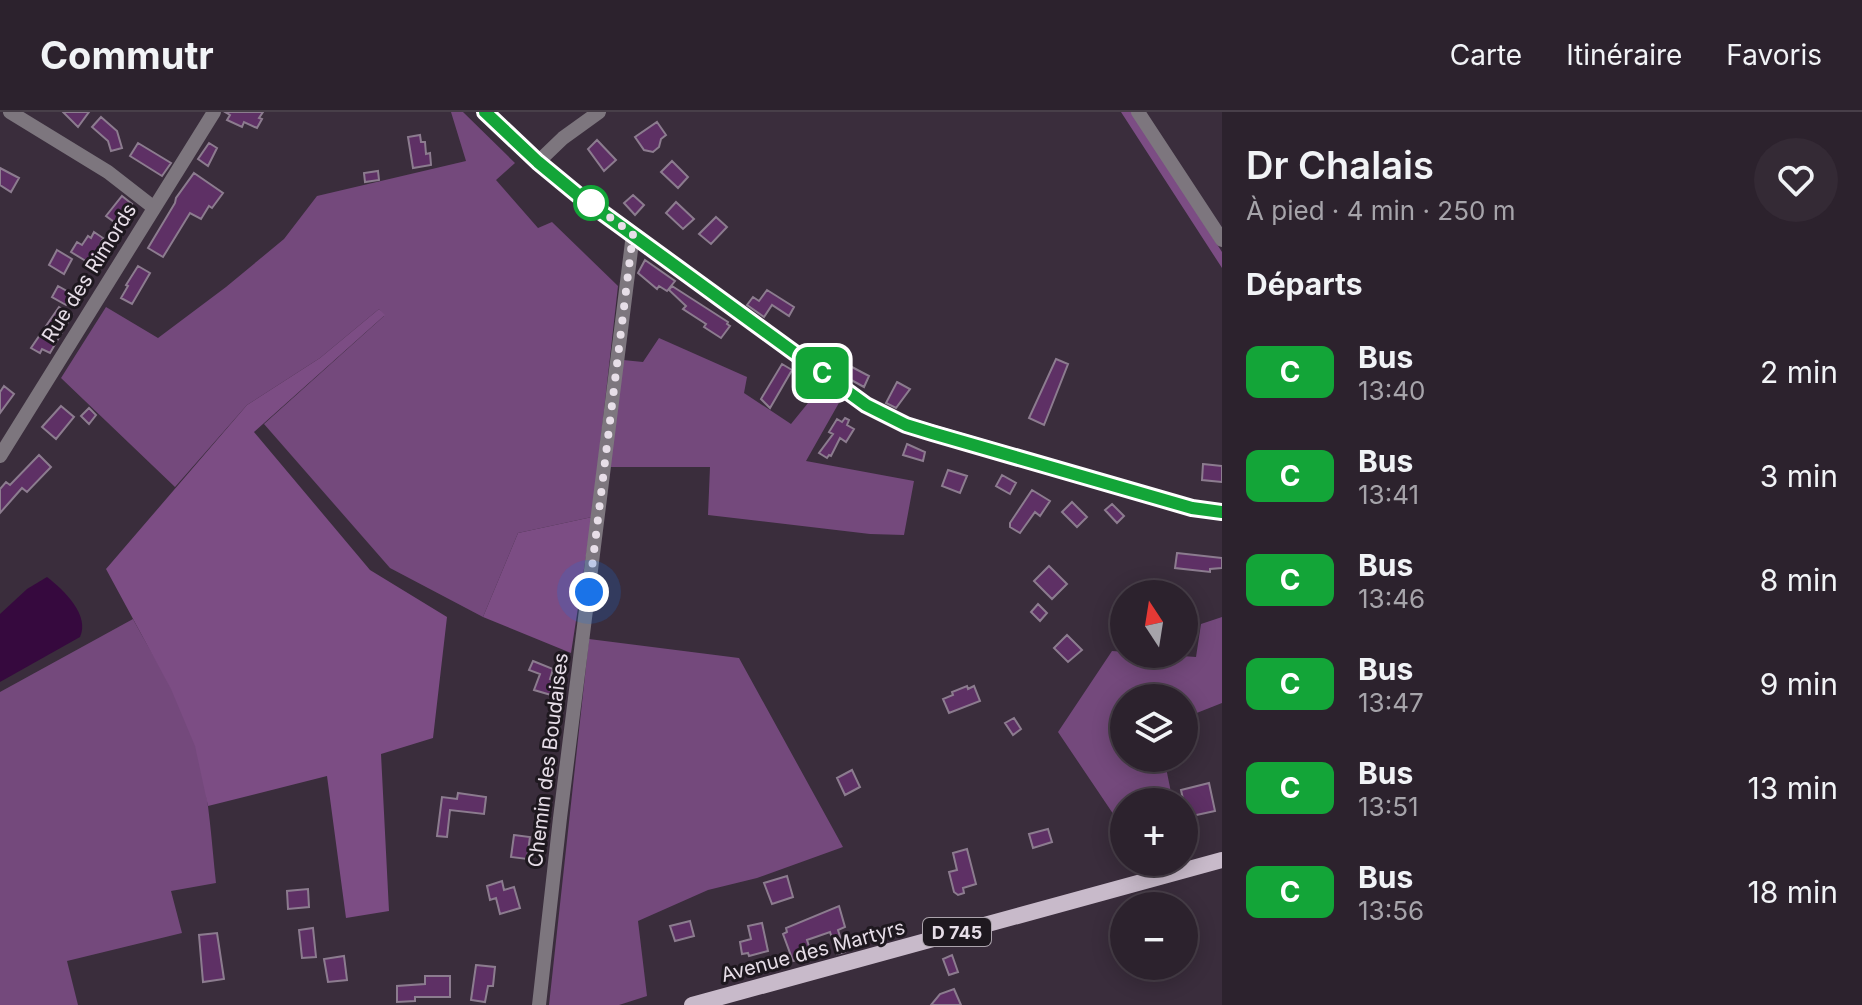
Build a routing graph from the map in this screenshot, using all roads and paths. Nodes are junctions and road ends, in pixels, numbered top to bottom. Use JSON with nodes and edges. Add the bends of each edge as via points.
{"nodes":[{"id":1,"x":10,"y":112,"type":"edge"},
{"id":2,"x":214,"y":112,"type":"edge"},
{"id":3,"x":485,"y":112,"type":"edge"},
{"id":4,"x":599,"y":112,"type":"edge"},
{"id":5,"x":1138,"y":112,"type":"edge"},
{"id":6,"x":538,"y":162,"type":"junction"},
{"id":7,"x":153,"y":207,"type":"junction"},
{"id":8,"x":633,"y":234,"type":"junction"},
{"id":9,"x":1222,"y":240,"type":"edge"},
{"id":10,"x":0,"y":456,"type":"edge"},
{"id":11,"x":1222,"y":512,"type":"edge"},
{"id":12,"x":1222,"y":860,"type":"edge"},
{"id":13,"x":539,"y":1005,"type":"edge"},
{"id":14,"x":692,"y":1005,"type":"edge"}],
"edges":[{"from":1,"to":7,"type":"street","via":[[108,172]]},
{"from":2,"to":7,"type":"street","name":"Rue des Rimords"},
{"from":3,"to":6,"type":"main road"},
{"from":4,"to":6,"type":"street"},
{"from":5,"to":9,"type":"street"},
{"from":6,"to":8,"type":"main road"},
{"from":7,"to":10,"type":"street","name":"Rue des Rimords"},
{"from":8,"to":11,"type":"main road","via":[[866,405],[906,425],[1192,508]]},
{"from":8,"to":13,"type":"street","name":"Chemin des Boudaises"},
{"from":12,"to":14,"type":"main road","name":"Avenue des Martyrs","number":"D 745"}]}
